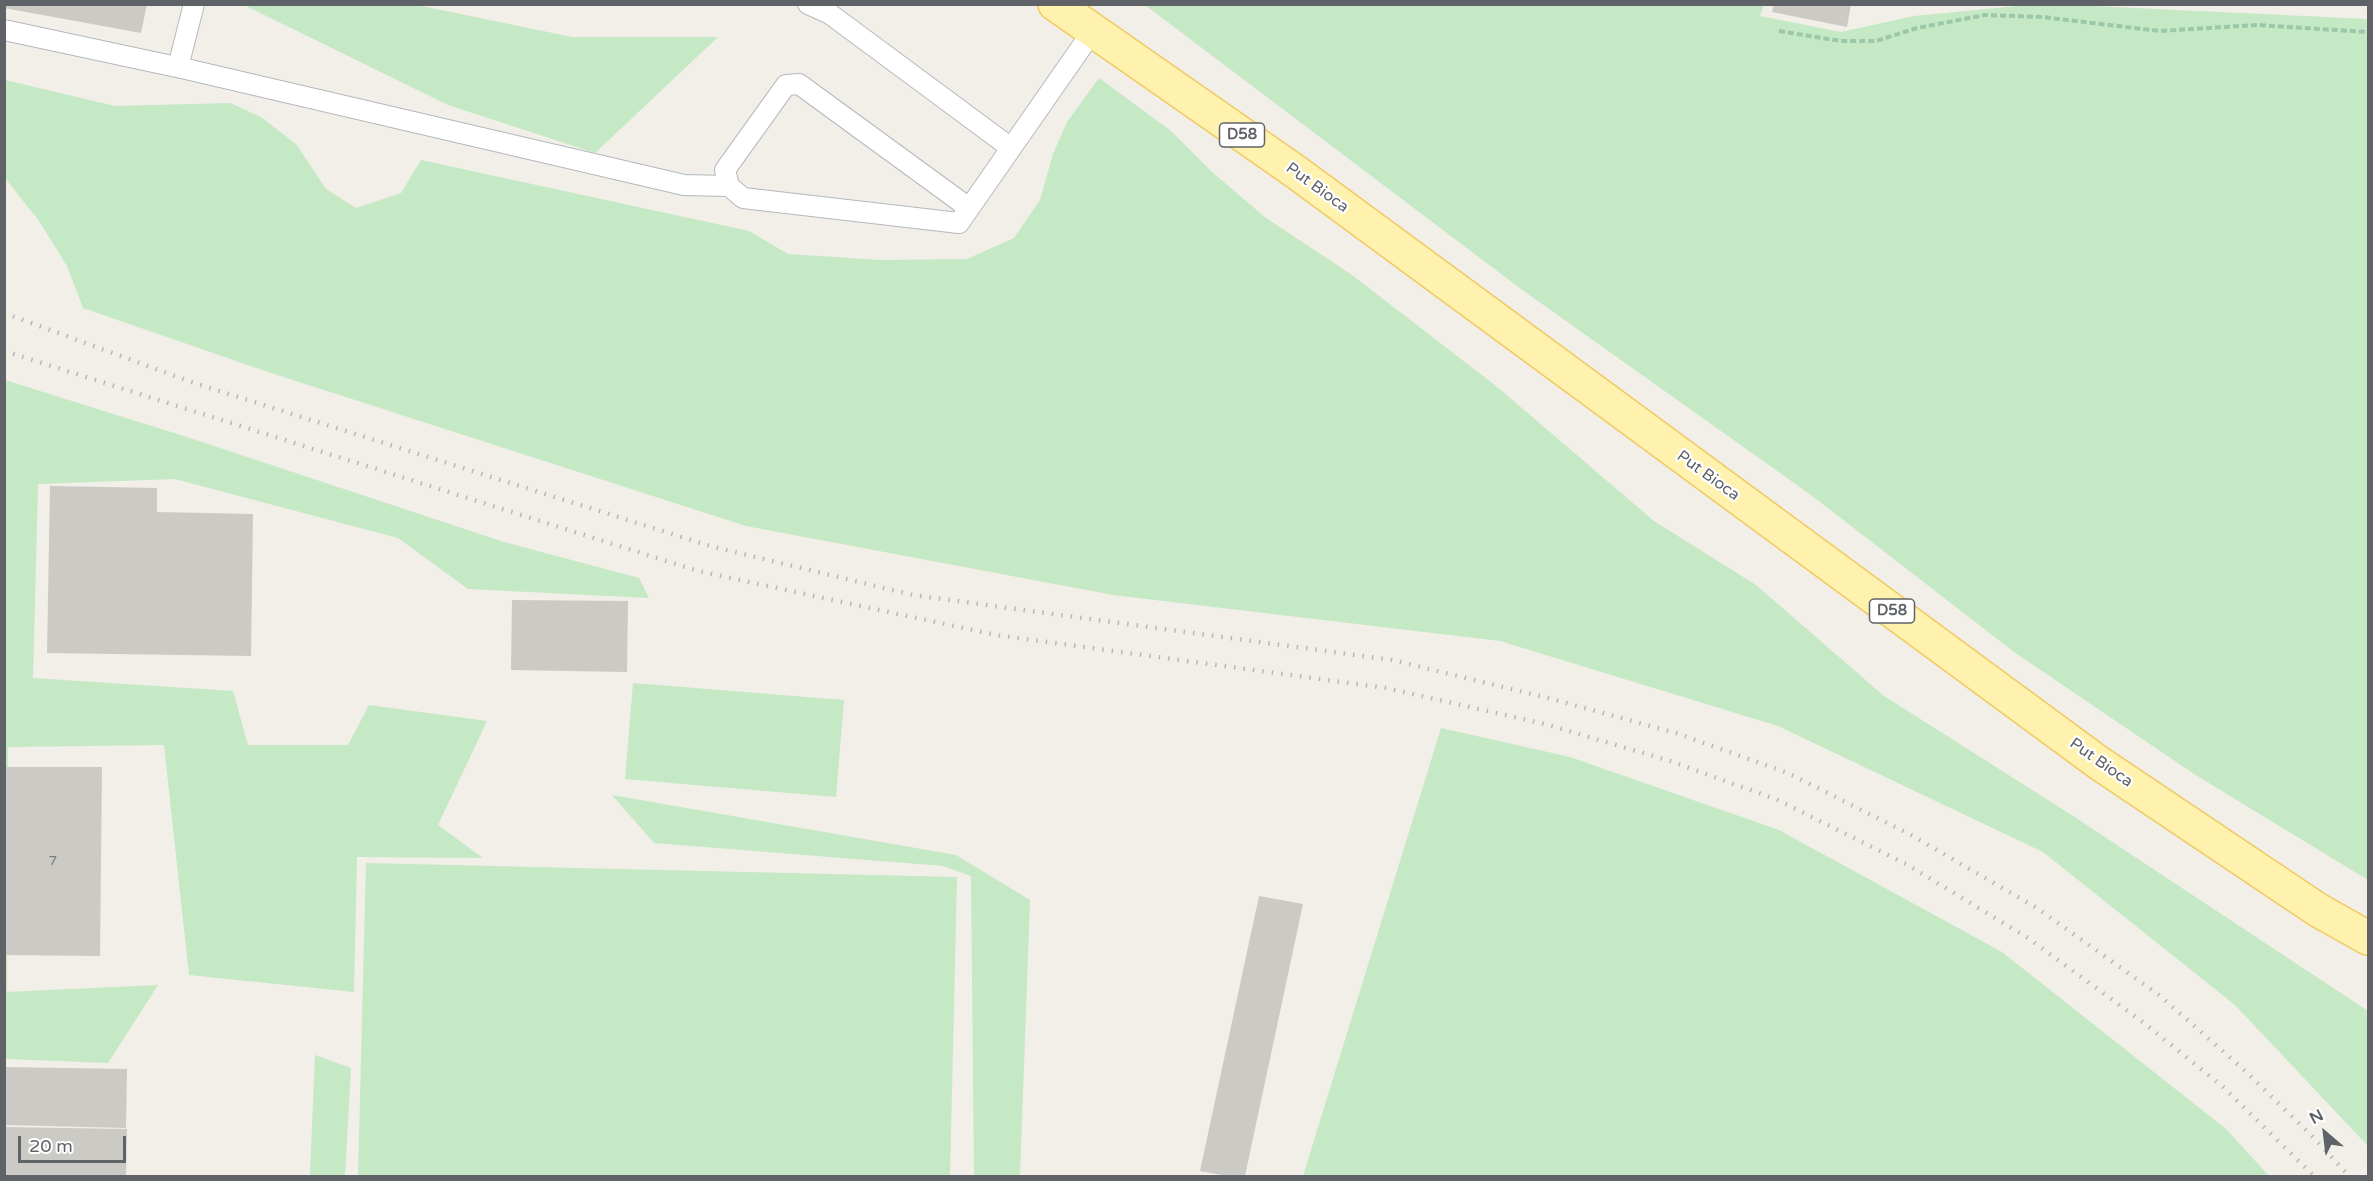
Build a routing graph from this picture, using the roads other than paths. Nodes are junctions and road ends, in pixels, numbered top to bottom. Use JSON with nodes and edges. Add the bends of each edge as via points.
{"nodes":[{"id":1,"x":194,"y":4,"type":"edge"},
{"id":2,"x":808,"y":4,"type":"edge"},
{"id":3,"x":1055,"y":4,"type":"edge"},
{"id":4,"x":4,"y":30,"type":"edge"},
{"id":5,"x":1092,"y":32,"type":"junction"},
{"id":6,"x":178,"y":68,"type":"junction"},
{"id":7,"x":1011,"y":148,"type":"junction"},
{"id":8,"x":729,"y":186,"type":"junction"},
{"id":9,"x":969,"y":208,"type":"junction"},
{"id":10,"x":2368,"y":938,"type":"edge"}],
"edges":[{"from":1,"to":6,"type":"lane"},
{"from":2,"to":7,"type":"lane","via":[[830,14]]},
{"from":3,"to":5,"type":"main road","name":"Put Bioca","number":"D58"},
{"from":4,"to":6,"type":"lane"},
{"from":5,"to":7,"type":"lane"},
{"from":5,"to":10,"type":"main road","name":"Put Bioca","number":"D58","via":[[1296,172],[2099,763],[2318,910]]},
{"from":6,"to":8,"type":"lane","via":[[684,185]]},
{"from":7,"to":9,"type":"lane"},
{"from":8,"to":9,"type":"lane","via":[[743,198],[959,223]]},
{"from":8,"to":9,"type":"lane","via":[[725,170],[786,85],[799,84]]}]}
